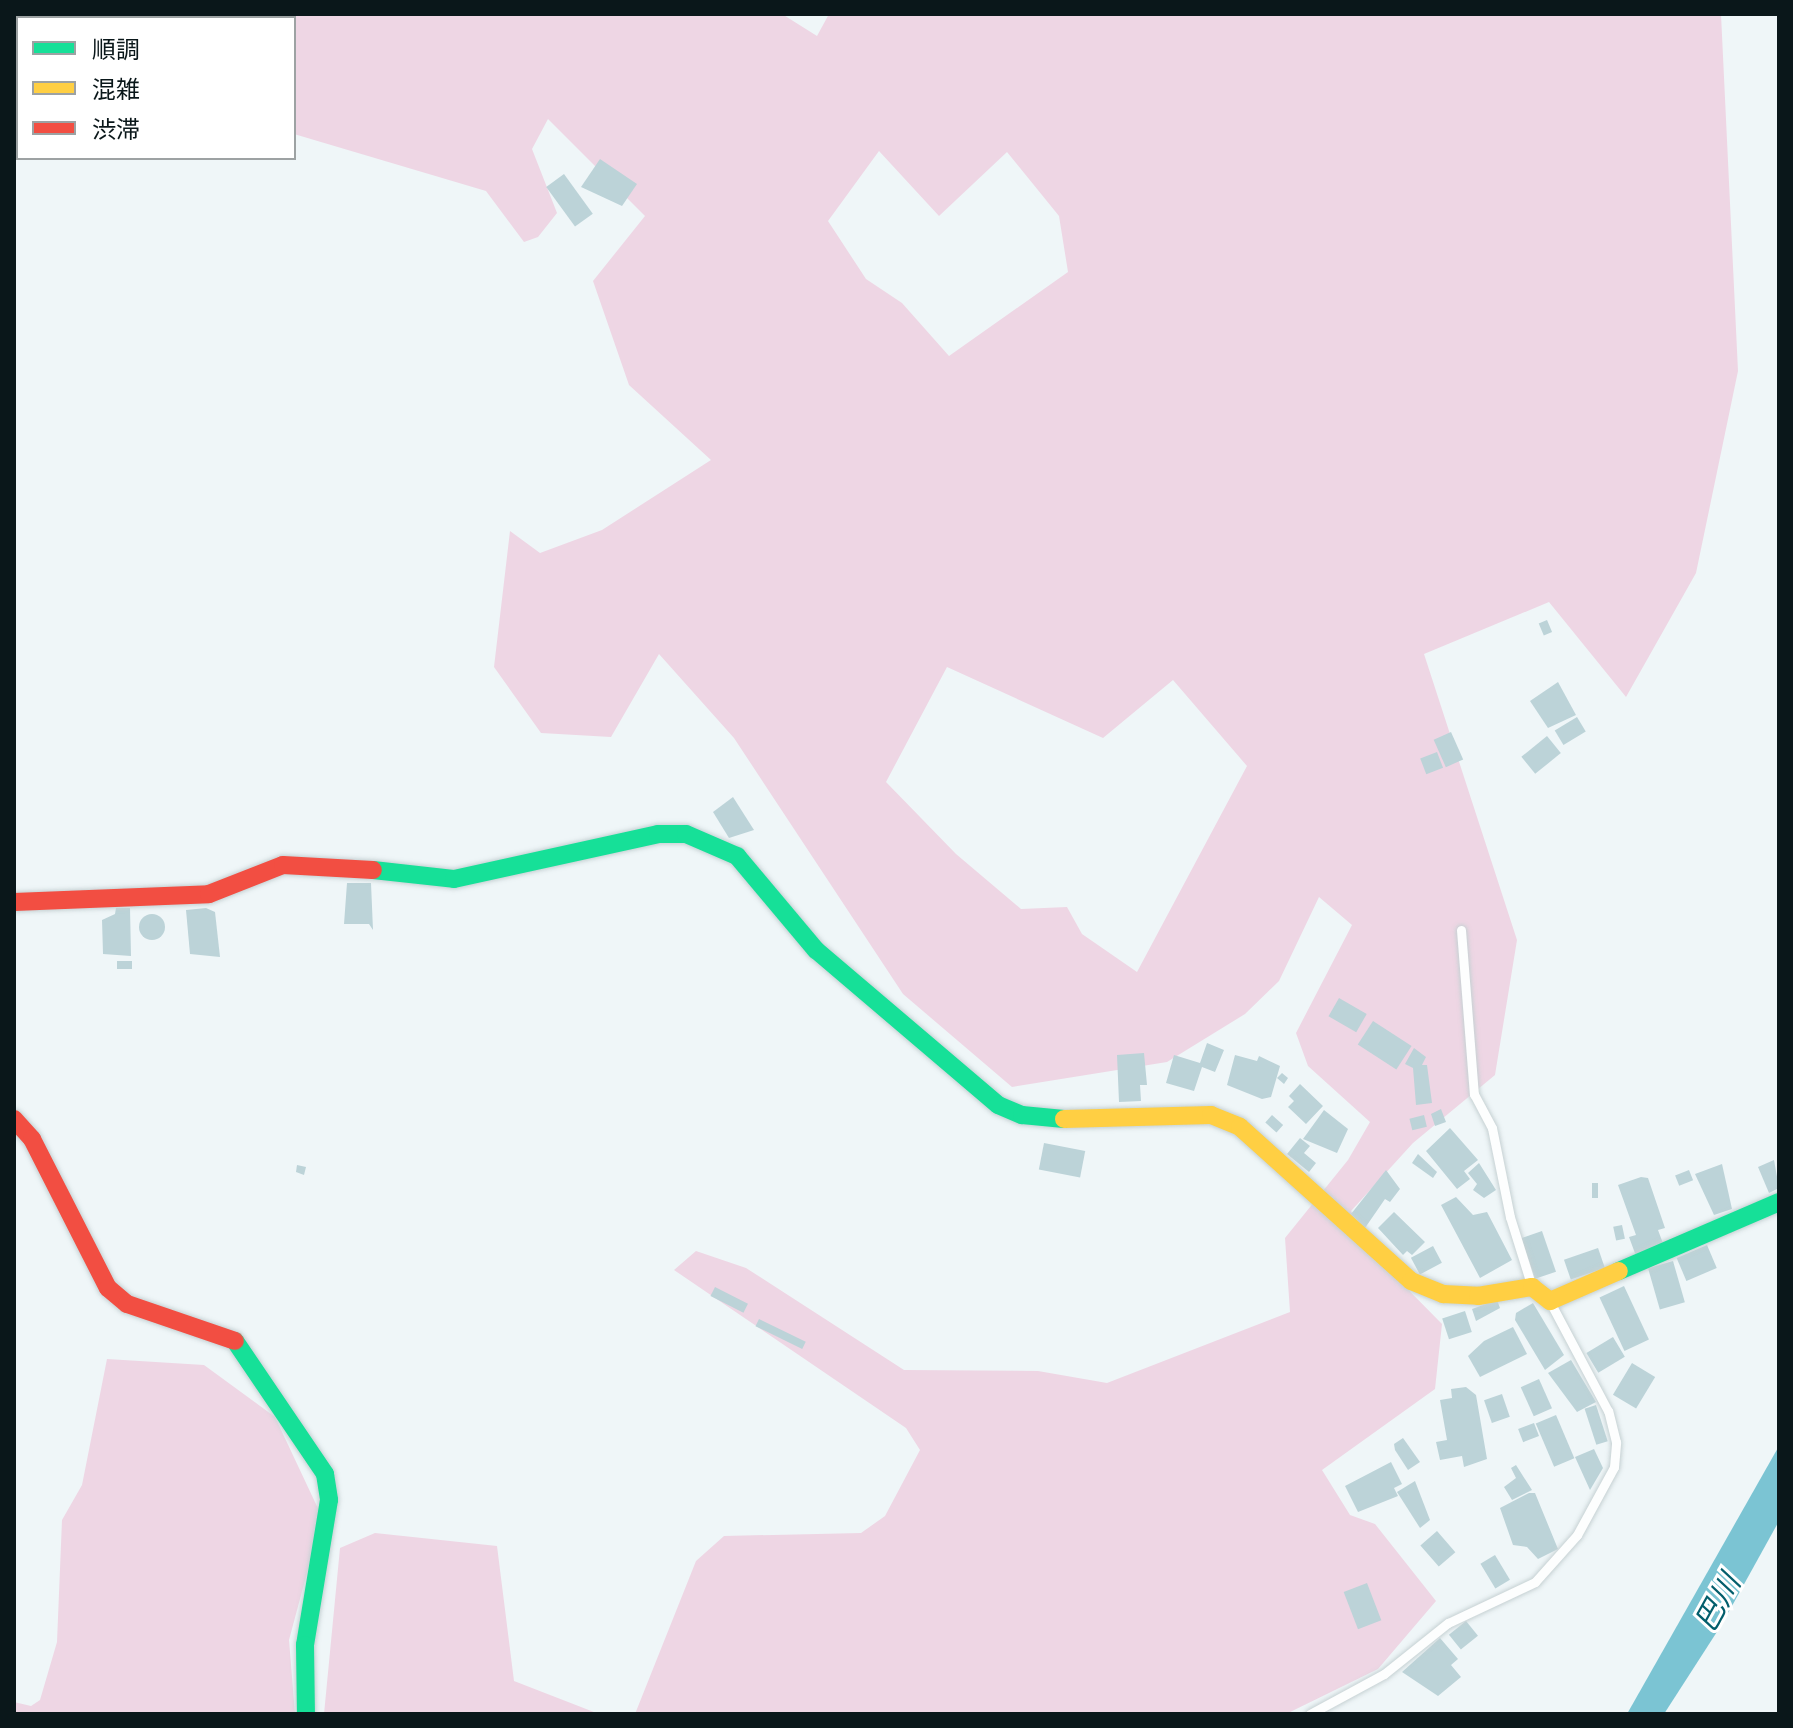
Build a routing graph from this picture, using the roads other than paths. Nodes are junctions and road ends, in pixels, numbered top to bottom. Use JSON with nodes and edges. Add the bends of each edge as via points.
{"nodes":[{"id":1,"x":14,"y":902,"type":"edge"},
{"id":2,"x":1461,"y":930,"type":"dead end"},
{"id":3,"x":14,"y":1119,"type":"edge"},
{"id":4,"x":1779,"y":1202,"type":"edge"},
{"id":5,"x":1532,"y":1287,"type":"junction"},
{"id":6,"x":1550,"y":1301,"type":"junction"},
{"id":7,"x":306,"y":1714,"type":"edge"},
{"id":8,"x":1310,"y":1714,"type":"edge"}],
"edges":[{"from":1,"to":5,"type":"street","via":[[209,894],[283,865],[308,863],[454,879],[658,834],[686,834],[737,856],[816,950],[998,1105],[1022,1115],[1065,1119],[1211,1115],[1240,1127],[1268,1149],[1411,1281],[1443,1294],[1478,1296]]},
{"from":2,"to":5,"type":"lane","via":[[1474,1094],[1492,1128],[1510,1217]]},
{"from":3,"to":7,"type":"street","via":[[32,1139],[108,1288],[127,1304],[235,1341],[325,1474],[329,1500],[305,1645]]},
{"from":4,"to":6,"type":"street"},
{"from":5,"to":6,"type":"street"},
{"from":6,"to":8,"type":"lane","via":[[1608,1411],[1616,1442],[1614,1467],[1577,1535],[1535,1582],[1448,1623],[1384,1674]]}]}
